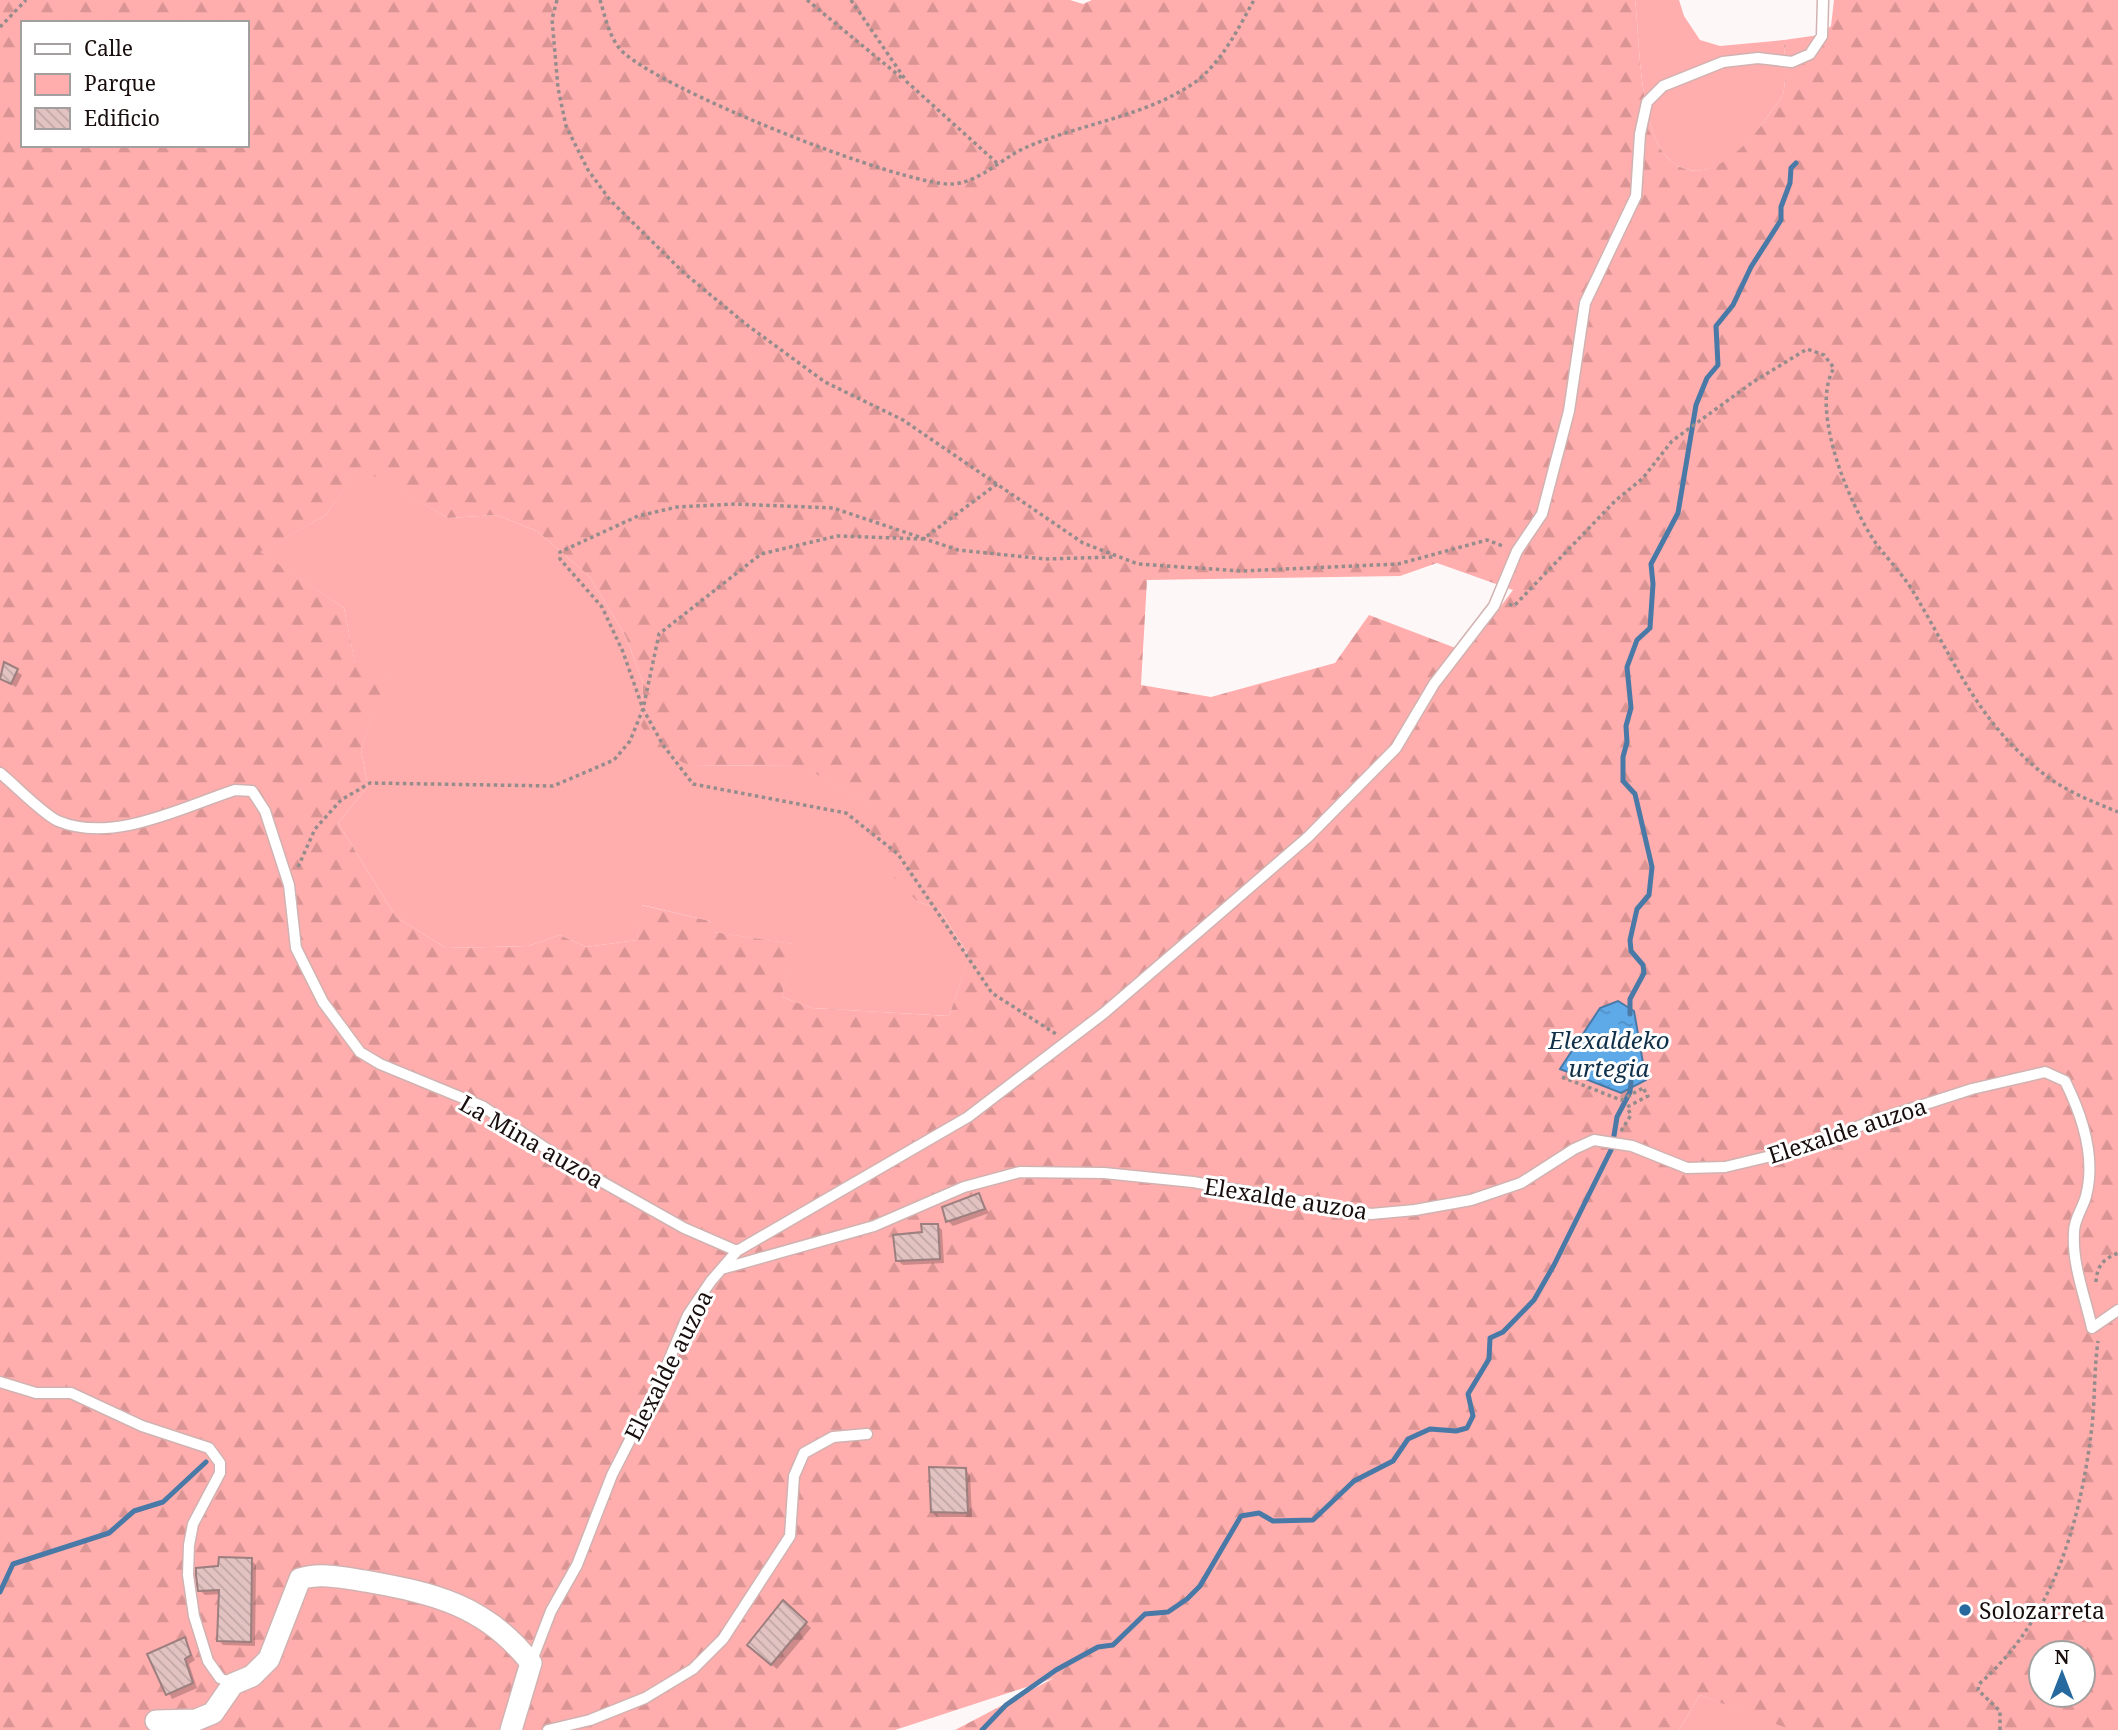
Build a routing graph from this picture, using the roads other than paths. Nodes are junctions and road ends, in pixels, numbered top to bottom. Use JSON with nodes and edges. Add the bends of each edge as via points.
{"nodes":[{"id":1,"x":1823,"y":0,"type":"edge"},
{"id":2,"x":0,"y":773,"type":"edge"},
{"id":3,"x":737,"y":1251,"type":"junction"},
{"id":4,"x":725,"y":1268,"type":"junction"},
{"id":5,"x":2118,"y":1310,"type":"edge"},
{"id":6,"x":0,"y":1382,"type":"edge"},
{"id":7,"x":867,"y":1434,"type":"dead end"},
{"id":8,"x":531,"y":1662,"type":"junction"},
{"id":9,"x":233,"y":1684,"type":"junction"},
{"id":10,"x":156,"y":1721,"type":"dead end"},
{"id":11,"x":511,"y":1730,"type":"edge"},
{"id":12,"x":548,"y":1730,"type":"edge"}],
"edges":[{"from":1,"to":3,"type":"lane","via":[[1822,36],[1810,54],[1792,62],[1758,58],[1723,62],[1663,86],[1647,102],[1636,196],[1585,303],[1569,411],[1542,514],[1517,551],[1494,606],[1434,684],[1396,748],[1225,909],[968,1118]]},
{"from":2,"to":3,"type":"lane","name":"La Mina auzoa","via":[[55,820],[77,827],[133,823],[235,790],[252,791],[265,811],[289,885],[296,948],[323,1002],[360,1052],[482,1106],[577,1168],[684,1228]]},
{"from":3,"to":4,"type":"lane"},
{"from":4,"to":5,"type":"lane","name":"Elexalde auzoa","via":[[874,1226],[964,1187],[1020,1172],[1104,1173],[1193,1182],[1371,1214],[1415,1210],[1471,1200],[1521,1183],[1594,1140],[1632,1146],[1687,1168],[1725,1167],[1804,1149],[1972,1089],[2046,1072],[2065,1081],[2082,1114],[2089,1175],[2074,1228],[2074,1259],[2092,1328]]},
{"from":4,"to":8,"type":"lane","name":"Elexalde auzoa","via":[[688,1315]]},
{"from":6,"to":9,"type":"lane","via":[[36,1393],[71,1393],[142,1426],[209,1448],[220,1463],[220,1473],[194,1524],[188,1545],[188,1575],[208,1661],[220,1678]]},
{"from":7,"to":12,"type":"lane","via":[[833,1437],[804,1453],[794,1476],[790,1536],[723,1639],[693,1669],[645,1699]]},
{"from":8,"to":9,"type":"street","via":[[518,1645],[459,1603],[393,1586],[307,1577],[300,1579],[270,1659],[252,1676]]},
{"from":8,"to":11,"type":"street","name":"Elexalde auzoa"},
{"from":9,"to":10,"type":"street","via":[[213,1713],[196,1720]]}]}
